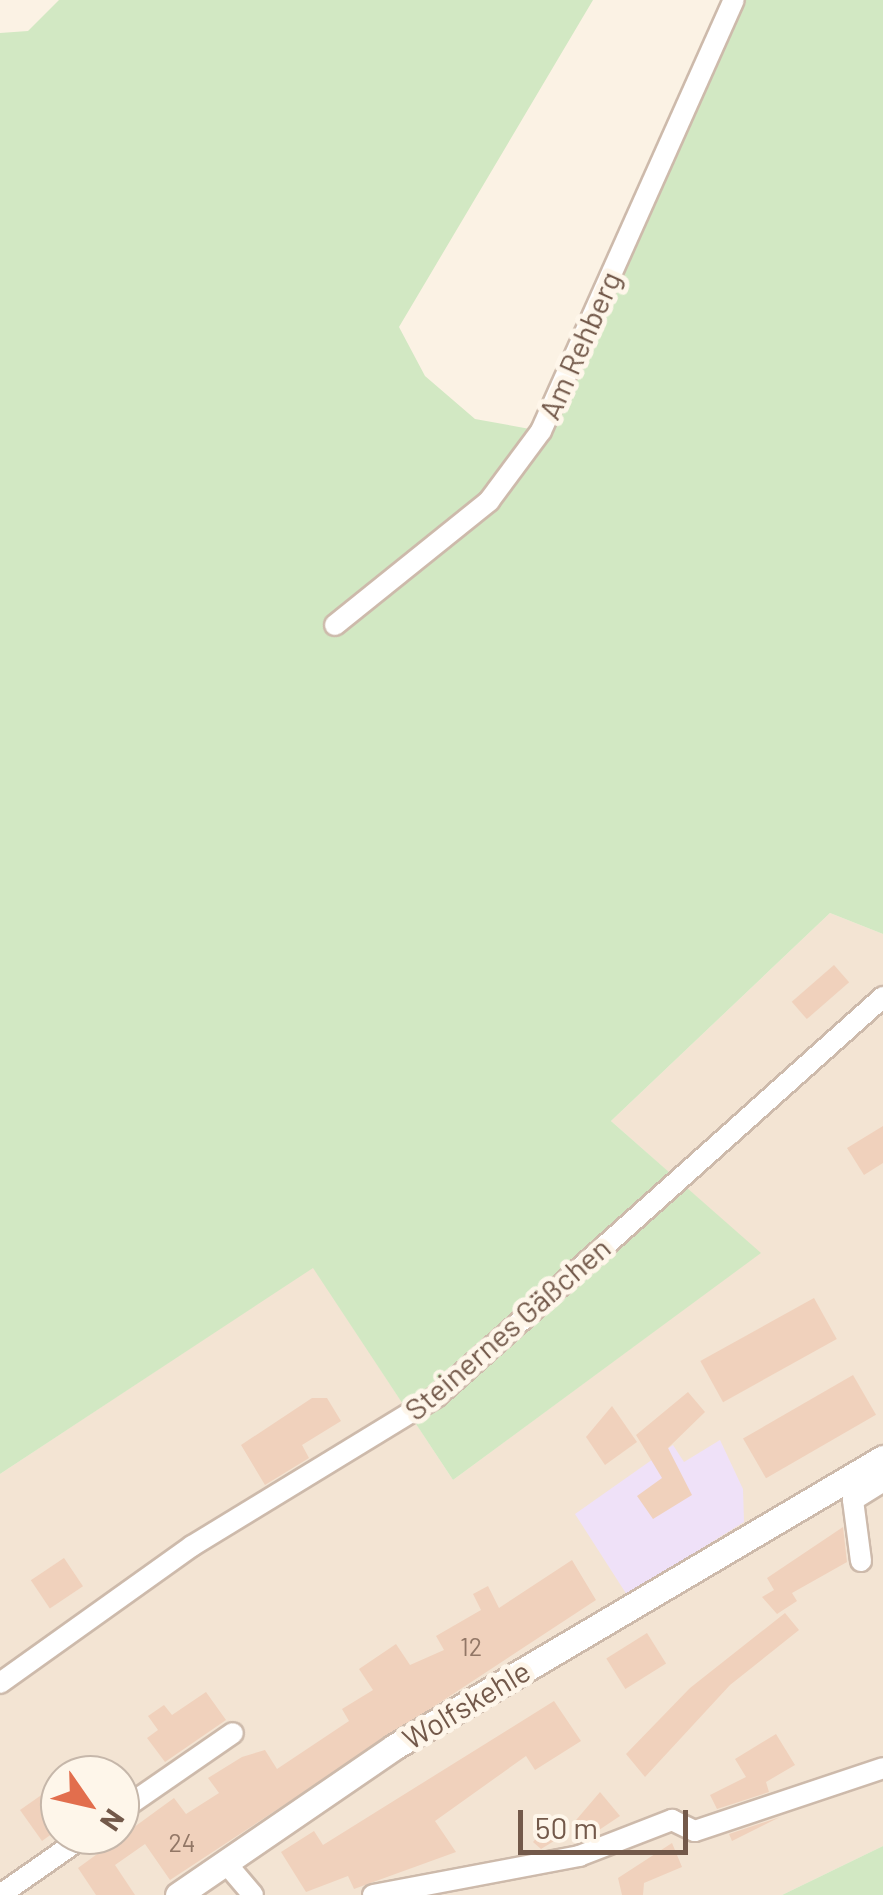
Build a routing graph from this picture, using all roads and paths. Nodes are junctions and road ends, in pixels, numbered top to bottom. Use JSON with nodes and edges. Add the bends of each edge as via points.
{"nodes":[{"id":1,"x":734,"y":0,"type":"edge"},
{"id":2,"x":335,"y":625,"type":"dead end"},
{"id":3,"x":883,"y":997,"type":"edge"},
{"id":4,"x":883,"y":1458,"type":"edge"},
{"id":5,"x":883,"y":1481,"type":"edge"},
{"id":6,"x":861,"y":1561,"type":"dead end"},
{"id":7,"x":0,"y":1683,"type":"edge"},
{"id":8,"x":232,"y":1733,"type":"dead end"},
{"id":9,"x":883,"y":1768,"type":"edge"},
{"id":10,"x":140,"y":1797,"type":"edge"},
{"id":11,"x":57,"y":1855,"type":"edge"},
{"id":12,"x":224,"y":1862,"type":"junction"},
{"id":13,"x":0,"y":1894,"type":"edge"},
{"id":14,"x":178,"y":1895,"type":"edge"},
{"id":15,"x":253,"y":1895,"type":"edge"},
{"id":16,"x":373,"y":1895,"type":"edge"}],
"edges":[{"from":1,"to":2,"type":"street","name":"Am Rehberg","via":[[541,431],[475,514]]},
{"from":3,"to":7,"type":"street","name":"Steinernes Gäßchen","via":[[436,1397],[192,1546]]},
{"from":4,"to":12,"type":"street","name":"Wolfskehle","via":[[394,1748]]},
{"from":5,"to":6,"type":"street","via":[[853,1500]]},
{"from":8,"to":10,"type":"street"},
{"from":9,"to":16,"type":"street","via":[[695,1831],[672,1820],[579,1856]]},
{"from":11,"to":13,"type":"street"},
{"from":12,"to":14,"type":"street","name":"Wolfskehle"},
{"from":12,"to":15,"type":"street"}]}
